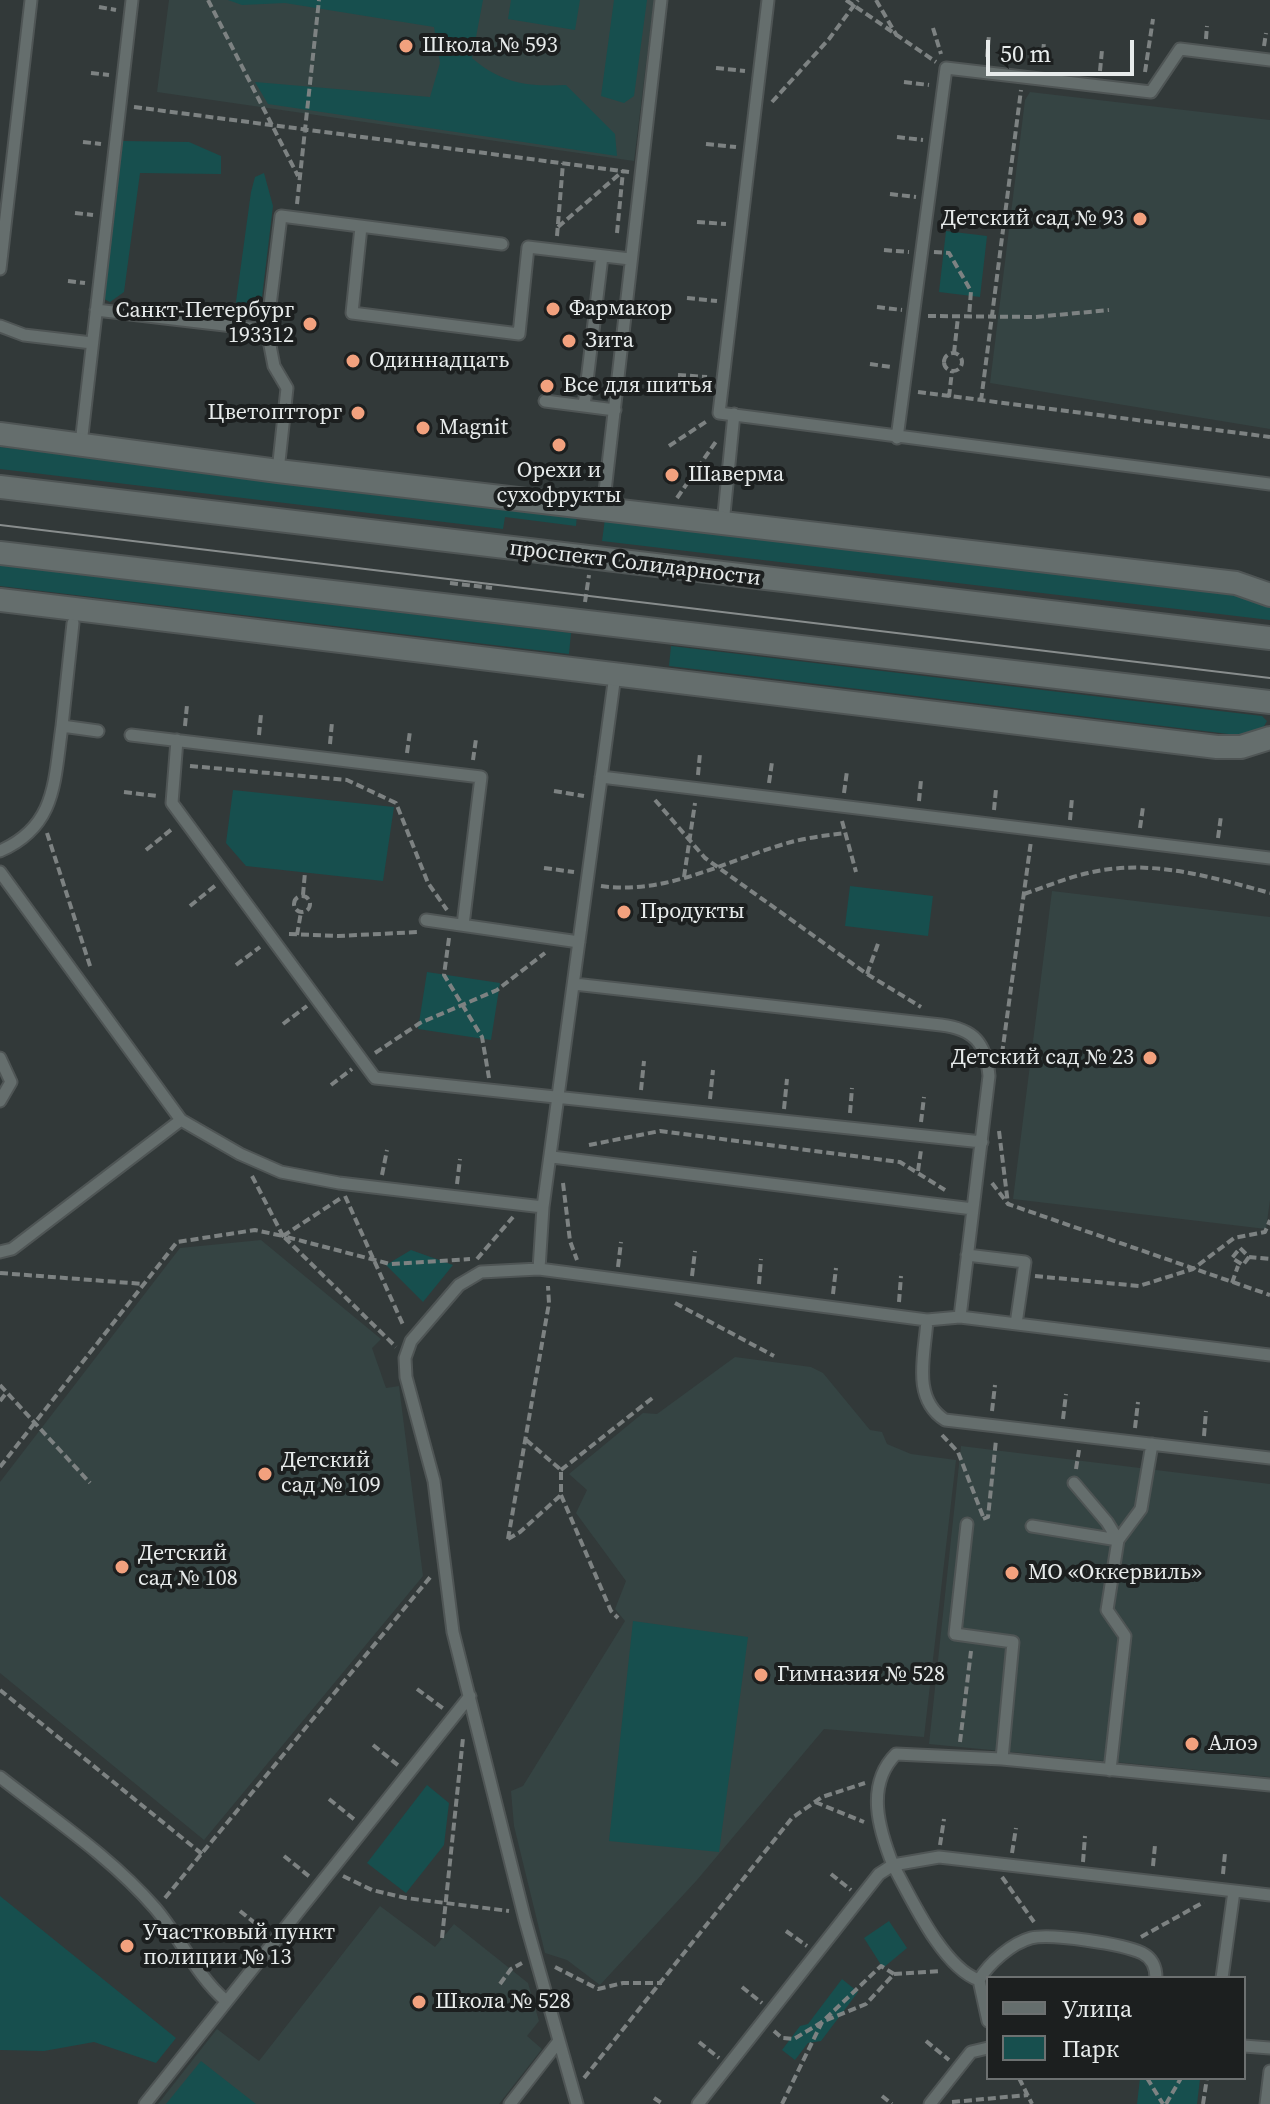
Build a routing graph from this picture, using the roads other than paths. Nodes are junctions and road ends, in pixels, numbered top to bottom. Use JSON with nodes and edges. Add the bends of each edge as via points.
{"nodes":[{"id":1,"x":31,"y":0,"type":"edge"},
{"id":2,"x":132,"y":0,"type":"edge"},
{"id":3,"x":661,"y":0,"type":"edge"},
{"id":4,"x":768,"y":0,"type":"edge"},
{"id":5,"x":1270,"y":60,"type":"edge"},
{"id":6,"x":361,"y":227,"type":"junction"},
{"id":7,"x":502,"y":244,"type":"dead end"},
{"id":8,"x":602,"y":256,"type":"junction"},
{"id":9,"x":630,"y":259,"type":"junction"},
{"id":10,"x":0,"y":269,"type":"edge"},
{"id":11,"x":96,"y":310,"type":"junction"},
{"id":12,"x":0,"y":326,"type":"edge"},
{"id":13,"x":267,"y":330,"type":"junction"},
{"id":14,"x":92,"y":343,"type":"junction"},
{"id":15,"x":545,"y":401,"type":"dead end"},
{"id":16,"x":584,"y":406,"type":"junction"},
{"id":17,"x":615,"y":410,"type":"junction"},
{"id":18,"x":734,"y":414,"type":"junction"},
{"id":19,"x":0,"y":434,"type":"edge"},
{"id":20,"x":897,"y":438,"type":"junction"},
{"id":21,"x":81,"y":444,"type":"junction"},
{"id":22,"x":278,"y":471,"type":"junction"},
{"id":23,"x":1270,"y":484,"type":"edge"},
{"id":24,"x":0,"y":487,"type":"edge"},
{"id":25,"x":603,"y":509,"type":"junction"},
{"id":26,"x":723,"y":525,"type":"junction"},
{"id":27,"x":0,"y":553,"type":"edge"},
{"id":28,"x":1270,"y":595,"type":"edge"},
{"id":29,"x":0,"y":600,"type":"edge"},
{"id":30,"x":73,"y":623,"type":"dead end"},
{"id":31,"x":1270,"y":638,"type":"edge"},
{"id":32,"x":615,"y":675,"type":"junction"},
{"id":33,"x":1270,"y":702,"type":"edge"},
{"id":34,"x":62,"y":726,"type":"junction"},
{"id":35,"x":98,"y":731,"type":"dead end"},
{"id":36,"x":131,"y":735,"type":"dead end"},
{"id":37,"x":1270,"y":738,"type":"edge"},
{"id":38,"x":180,"y":741,"type":"junction"},
{"id":39,"x":601,"y":777,"type":"junction"},
{"id":40,"x":0,"y":851,"type":"edge"},
{"id":41,"x":1270,"y":858,"type":"edge"},
{"id":42,"x":0,"y":872,"type":"edge"},
{"id":43,"x":426,"y":920,"type":"road end"},
{"id":44,"x":457,"y":924,"type":"junction"},
{"id":45,"x":579,"y":942,"type":"junction"},
{"id":46,"x":574,"y":984,"type":"junction"},
{"id":47,"x":0,"y":1058,"type":"edge"},
{"id":48,"x":559,"y":1098,"type":"junction"},
{"id":49,"x":0,"y":1101,"type":"edge"},
{"id":50,"x":181,"y":1120,"type":"junction"},
{"id":51,"x":982,"y":1142,"type":"junction"},
{"id":52,"x":557,"y":1158,"type":"junction"},
{"id":53,"x":543,"y":1207,"type":"junction"},
{"id":54,"x":973,"y":1209,"type":"junction"},
{"id":55,"x":0,"y":1252,"type":"edge"},
{"id":56,"x":967,"y":1255,"type":"junction"},
{"id":57,"x":539,"y":1269,"type":"junction"},
{"id":58,"x":960,"y":1317,"type":"junction"},
{"id":59,"x":927,"y":1320,"type":"junction"},
{"id":60,"x":1016,"y":1324,"type":"junction"},
{"id":61,"x":1270,"y":1355,"type":"edge"},
{"id":62,"x":1152,"y":1444,"type":"junction"},
{"id":63,"x":1270,"y":1458,"type":"edge"},
{"id":64,"x":1074,"y":1483,"type":"road end"},
{"id":65,"x":967,"y":1524,"type":"road end"},
{"id":66,"x":1032,"y":1526,"type":"dead end"},
{"id":67,"x":1118,"y":1540,"type":"junction"},
{"id":68,"x":470,"y":1696,"type":"junction"},
{"id":69,"x":1002,"y":1759,"type":"junction"},
{"id":70,"x":1110,"y":1770,"type":"junction"},
{"id":71,"x":0,"y":1777,"type":"edge"},
{"id":72,"x":1270,"y":1785,"type":"edge"},
{"id":73,"x":893,"y":1865,"type":"junction"},
{"id":74,"x":1234,"y":1891,"type":"junction"},
{"id":75,"x":1270,"y":1895,"type":"edge"},
{"id":76,"x":1155,"y":1976,"type":"edge"},
{"id":77,"x":1222,"y":1976,"type":"edge"},
{"id":78,"x":979,"y":1980,"type":"junction"},
{"id":79,"x":225,"y":2000,"type":"junction"},
{"id":80,"x":986,"y":2012,"type":"edge"},
{"id":81,"x":559,"y":2041,"type":"junction"},
{"id":82,"x":1246,"y":2046,"type":"edge"},
{"id":83,"x":986,"y":2048,"type":"edge"},
{"id":84,"x":1270,"y":2048,"type":"edge"},
{"id":85,"x":1270,"y":2071,"type":"edge"},
{"id":86,"x":575,"y":2098,"type":"edge"},
{"id":87,"x":145,"y":2104,"type":"edge"},
{"id":88,"x":510,"y":2104,"type":"edge"},
{"id":89,"x":698,"y":2104,"type":"edge"},
{"id":90,"x":930,"y":2104,"type":"edge"},
{"id":91,"x":1266,"y":2104,"type":"edge"}],
"edges":[{"from":1,"to":10,"type":"lane"},
{"from":2,"to":11,"type":"lane"},
{"from":3,"to":9,"type":"lane"},
{"from":4,"to":18,"type":"lane","via":[[719,413]]},
{"from":5,"to":20,"type":"lane","via":[[1180,49],[1151,92],[946,68]]},
{"from":6,"to":7,"type":"lane"},
{"from":6,"to":8,"type":"lane","via":[[352,313],[519,334],[528,247]]},
{"from":6,"to":13,"type":"lane","via":[[281,216]]},
{"from":8,"to":9,"type":"lane"},
{"from":8,"to":16,"type":"lane"},
{"from":9,"to":17,"type":"lane"},
{"from":11,"to":13,"type":"lane"},
{"from":11,"to":14,"type":"lane"},
{"from":12,"to":14,"type":"lane","via":[[24,335]]},
{"from":13,"to":22,"type":"lane","via":[[274,366],[287,388]]},
{"from":14,"to":21,"type":"lane"},
{"from":15,"to":16,"type":"lane"},
{"from":16,"to":17,"type":"lane"},
{"from":17,"to":25,"type":"lane"},
{"from":18,"to":20,"type":"lane"},
{"from":18,"to":26,"type":"lane"},
{"from":19,"to":21,"type":"street"},
{"from":20,"to":23,"type":"lane"},
{"from":21,"to":22,"type":"street"},
{"from":22,"to":25,"type":"street"},
{"from":24,"to":31,"type":"street","name":"проспект Солидарности"},
{"from":25,"to":26,"type":"street"},
{"from":26,"to":28,"type":"street","via":[[1236,583]]},
{"from":27,"to":33,"type":"street"},
{"from":29,"to":32,"type":"street"},
{"from":30,"to":34,"type":"lane"},
{"from":32,"to":37,"type":"street","via":[[1217,747],[1241,747]]},
{"from":32,"to":39,"type":"lane"},
{"from":34,"to":35,"type":"lane"},
{"from":34,"to":40,"type":"lane","via":[[43,819],[23,841]]},
{"from":36,"to":38,"type":"lane"},
{"from":38,"to":44,"type":"lane","via":[[481,777]]},
{"from":38,"to":48,"type":"lane","via":[[172,803],[375,1078]]},
{"from":39,"to":41,"type":"lane"},
{"from":39,"to":45,"type":"lane"},
{"from":42,"to":50,"type":"lane"},
{"from":43,"to":44,"type":"lane"},
{"from":44,"to":45,"type":"lane"},
{"from":45,"to":46,"type":"lane"},
{"from":46,"to":48,"type":"lane"},
{"from":46,"to":51,"type":"lane","via":[[963,1028],[980,1040],[987,1056]]},
{"from":47,"to":49,"type":"lane","via":[[11,1082]]},
{"from":48,"to":51,"type":"lane"},
{"from":48,"to":52,"type":"lane"},
{"from":50,"to":53,"type":"lane","via":[[281,1172]]},
{"from":50,"to":55,"type":"lane","via":[[12,1249]]},
{"from":51,"to":54,"type":"lane"},
{"from":52,"to":53,"type":"lane"},
{"from":52,"to":54,"type":"lane"},
{"from":53,"to":57,"type":"lane"},
{"from":54,"to":56,"type":"lane"},
{"from":56,"to":58,"type":"lane"},
{"from":56,"to":60,"type":"lane","via":[[1025,1262]]},
{"from":57,"to":59,"type":"lane"},
{"from":57,"to":68,"type":"lane","via":[[481,1272],[459,1285],[411,1341],[405,1358],[434,1481],[453,1632]]},
{"from":58,"to":59,"type":"lane"},
{"from":58,"to":60,"type":"lane"},
{"from":59,"to":62,"type":"lane","via":[[925,1401],[945,1420]]},
{"from":60,"to":61,"type":"lane"},
{"from":62,"to":63,"type":"lane"},
{"from":62,"to":67,"type":"lane","via":[[1141,1509]]},
{"from":64,"to":67,"type":"lane"},
{"from":65,"to":69,"type":"lane","via":[[955,1634],[1013,1642]]},
{"from":66,"to":67,"type":"lane"},
{"from":67,"to":70,"type":"lane","via":[[1107,1610],[1125,1636]]},
{"from":68,"to":79,"type":"lane"},
{"from":68,"to":81,"type":"lane"},
{"from":69,"to":70,"type":"lane"},
{"from":69,"to":73,"type":"lane","via":[[896,1754],[887,1763],[877,1805],[879,1830]]},
{"from":70,"to":72,"type":"lane"},
{"from":71,"to":79,"type":"lane","via":[[129,1880]]},
{"from":73,"to":74,"type":"lane","via":[[939,1857]]},
{"from":73,"to":78,"type":"lane","via":[[928,1928],[960,1969]]},
{"from":73,"to":89,"type":"lane","via":[[879,1874]]},
{"from":74,"to":75,"type":"lane"},
{"from":74,"to":77,"type":"lane"},
{"from":76,"to":78,"type":"lane","via":[[1151,1960],[1122,1947],[1045,1937],[1023,1941],[994,1961]]},
{"from":78,"to":80,"type":"lane"},
{"from":79,"to":87,"type":"lane"},
{"from":81,"to":86,"type":"lane"},
{"from":81,"to":88,"type":"lane"},
{"from":82,"to":84,"type":"lane"},
{"from":83,"to":90,"type":"lane","via":[[971,2052]]},
{"from":85,"to":91,"type":"lane"}]}
